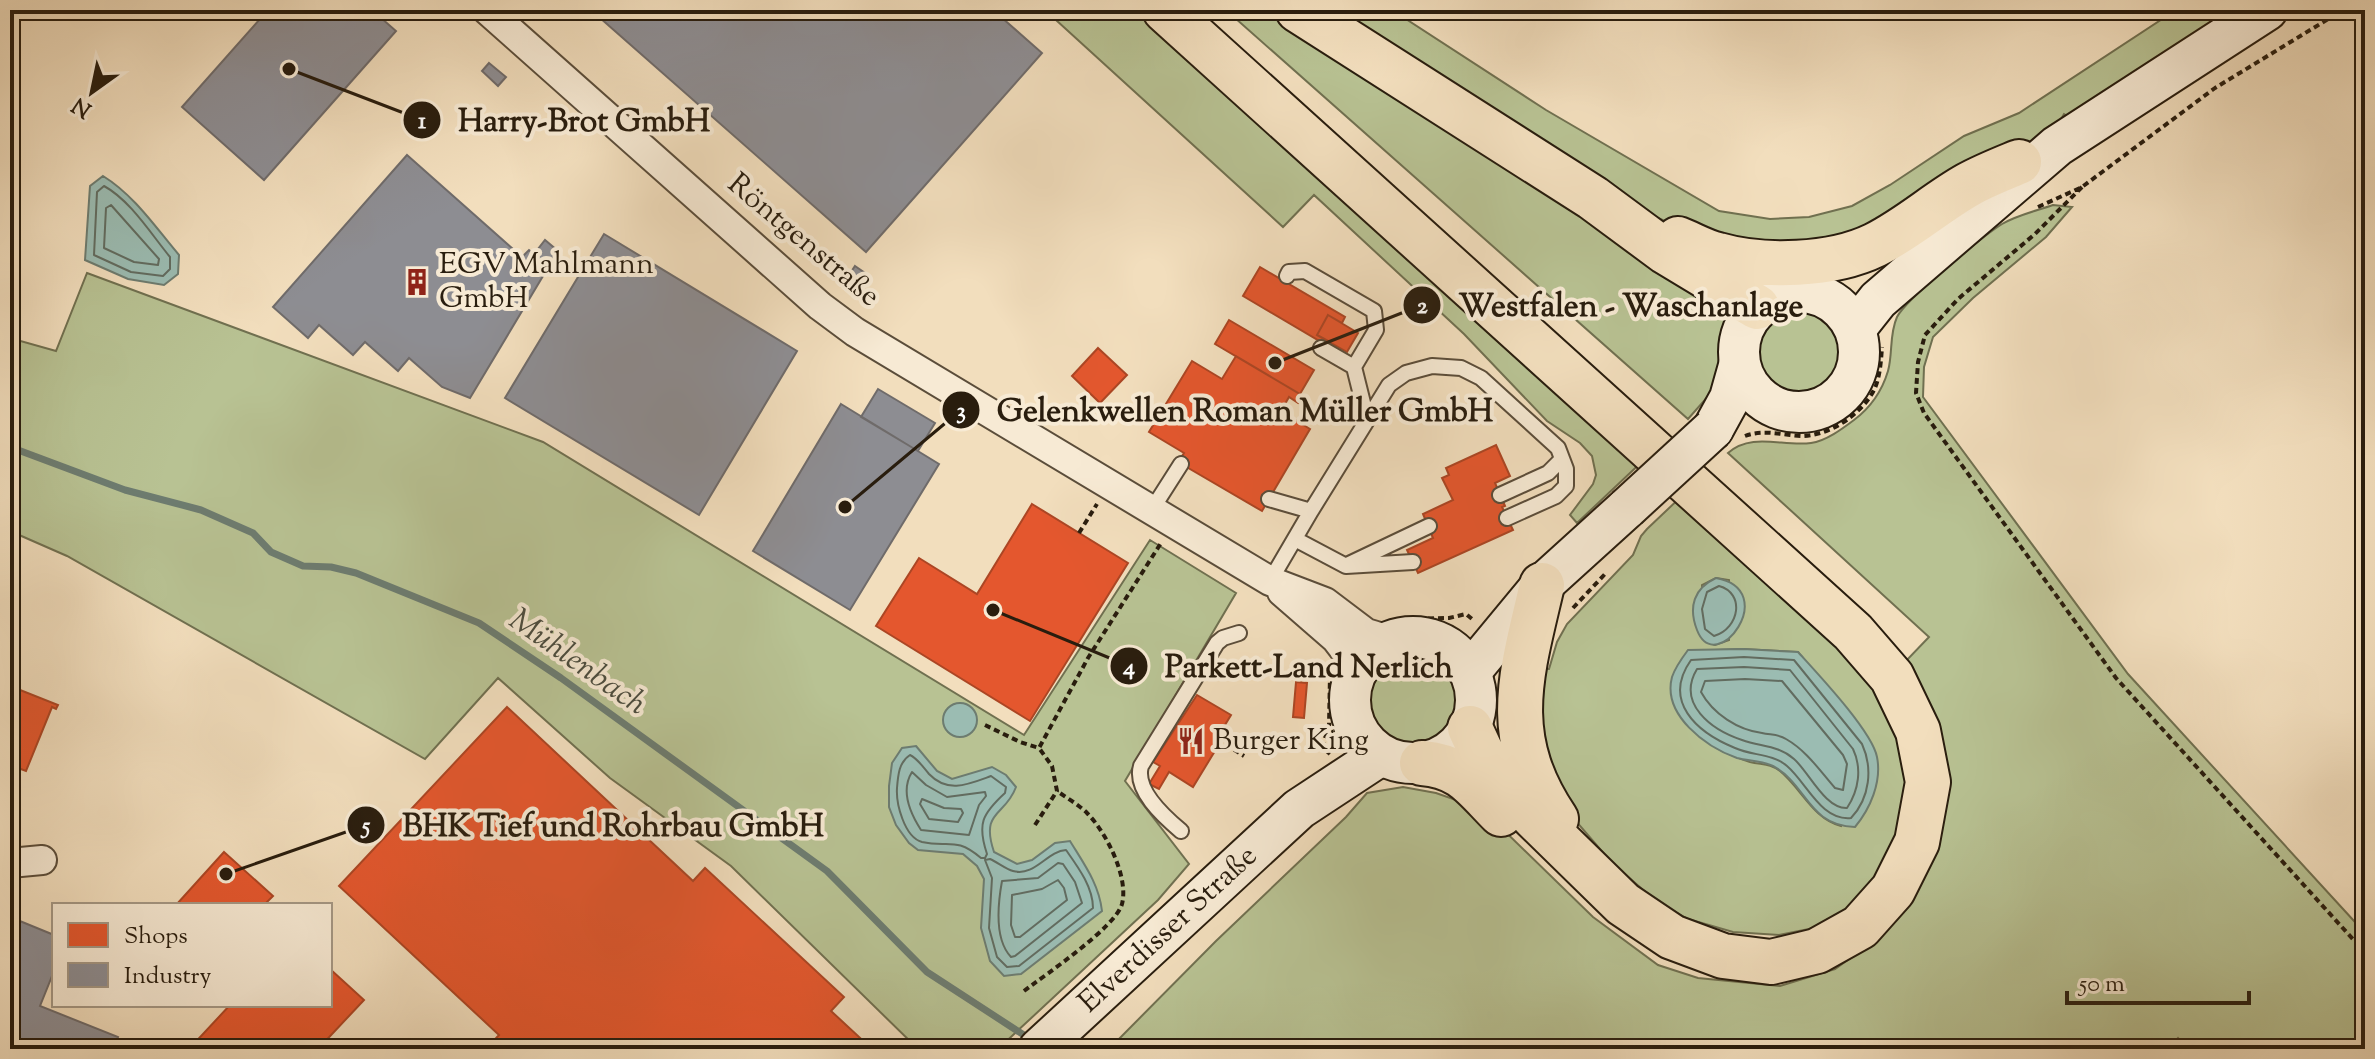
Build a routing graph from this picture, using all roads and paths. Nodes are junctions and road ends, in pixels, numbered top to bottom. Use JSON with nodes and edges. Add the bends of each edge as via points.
{"nodes":[{"id":1,"x":487,"y":10,"type":"edge"},
{"id":2,"x":1165,"y":10,"type":"edge"},
{"id":3,"x":1298,"y":10,"type":"edge"},
{"id":4,"x":2267,"y":10,"type":"edge"},
{"id":5,"x":2343,"y":10,"type":"edge"},
{"id":6,"x":2038,"y":154,"type":"junction"},
{"id":7,"x":2082,"y":187,"type":"junction"},
{"id":8,"x":1593,"y":198,"type":"junction"},
{"id":9,"x":2027,"y":211,"type":"dead end"},
{"id":10,"x":1287,"y":276,"type":"dead end"},
{"id":11,"x":1757,"y":307,"type":"junction"},
{"id":12,"x":1856,"y":325,"type":"junction"},
{"id":13,"x":1321,"y":348,"type":"dead end"},
{"id":14,"x":1739,"y":366,"type":"junction"},
{"id":15,"x":1354,"y":367,"type":"junction"},
{"id":16,"x":1772,"y":407,"type":"junction"},
{"id":17,"x":1367,"y":419,"type":"junction"},
{"id":18,"x":1726,"y":434,"type":"junction"},
{"id":19,"x":1562,"y":459,"type":"junction"},
{"id":20,"x":1181,"y":464,"type":"dead end"},
{"id":21,"x":1109,"y":484,"type":"junction"},
{"id":22,"x":1500,"y":495,"type":"dead end"},
{"id":23,"x":1269,"y":499,"type":"dead end"},
{"id":24,"x":1311,"y":511,"type":"junction"},
{"id":25,"x":1162,"y":518,"type":"junction"},
{"id":26,"x":1507,"y":518,"type":"dead end"},
{"id":27,"x":1429,"y":526,"type":"dead end"},
{"id":28,"x":1079,"y":533,"type":"dead end"},
{"id":29,"x":1295,"y":539,"type":"junction"},
{"id":30,"x":1413,"y":562,"type":"dead end"},
{"id":31,"x":1346,"y":566,"type":"junction"},
{"id":32,"x":1610,"y":569,"type":"dead end"},
{"id":33,"x":1270,"y":581,"type":"junction"},
{"id":34,"x":1558,"y":597,"type":"junction"},
{"id":35,"x":1239,"y":633,"type":"dead end"},
{"id":36,"x":1393,"y":641,"type":"junction"},
{"id":37,"x":1457,"y":659,"type":"junction"},
{"id":38,"x":1359,"y":669,"type":"junction"},
{"id":39,"x":1354,"y":722,"type":"junction"},
{"id":40,"x":985,"y":725,"type":"dead end"},
{"id":41,"x":1470,"y":728,"type":"junction"},
{"id":42,"x":1217,"y":739,"type":"dead end"},
{"id":43,"x":1039,"y":748,"type":"junction"},
{"id":44,"x":1244,"y":756,"type":"dead end"},
{"id":45,"x":1402,"y":759,"type":"junction"},
{"id":46,"x":1057,"y":791,"type":"junction"},
{"id":47,"x":1299,"y":809,"type":"junction"},
{"id":48,"x":1035,"y":825,"type":"dead end"},
{"id":49,"x":1181,"y":831,"type":"dead end"},
{"id":50,"x":42,"y":860,"type":"dead end"},
{"id":51,"x":10,"y":863,"type":"edge"},
{"id":52,"x":1606,"y":889,"type":"junction"},
{"id":53,"x":1868,"y":946,"type":"dead end"},
{"id":54,"x":2360,"y":947,"type":"dead end"},
{"id":55,"x":1024,"y":991,"type":"dead end"},
{"id":56,"x":1044,"y":1045,"type":"edge"}],
"edges":[{"from":1,"to":21,"type":"street","name":"Röntgenstraße","via":[[820,306]]},
{"from":2,"to":52,"type":"main road","via":[[1853,632],[1892,677],[1918,731],[1928,782],[1917,842],[1893,890],[1860,927],[1817,951],[1771,962],[1723,956],[1672,937]]},
{"from":3,"to":8,"type":"main road"},
{"from":4,"to":6,"type":"main road"},
{"from":5,"to":7,"type":"path","via":[[2215,88]]},
{"from":6,"to":8,"type":"main road","via":[[1968,185],[1873,246],[1820,261],[1718,256]]},
{"from":6,"to":12,"type":"main road","via":[[1863,284]]},
{"from":7,"to":9,"type":"path"},
{"from":7,"to":54,"type":"path","via":[[1925,335],[1916,393],[1924,413],[2116,678]]},
{"from":8,"to":11,"type":"main road","via":[[1666,252]]},
{"from":10,"to":15,"type":"lane","via":[[1305,271],[1374,311],[1376,330]]},
{"from":11,"to":12,"type":"main road","via":[[1796,291],[1822,295]]},
{"from":11,"to":14,"type":"main road","via":[[1744,325]]},
{"from":12,"to":16,"type":"main road","via":[[1858,366],[1853,381],[1834,402],[1809,412]]},
{"from":12,"to":18,"type":"path","via":[[1875,388],[1847,420],[1805,436]]},
{"from":13,"to":15,"type":"lane"},
{"from":14,"to":16,"type":"main road","via":[[1749,386]]},
{"from":14,"to":18,"type":"main road"},
{"from":15,"to":17,"type":"lane"},
{"from":16,"to":18,"type":"main road","via":[[1745,412]]},
{"from":17,"to":19,"type":"lane","via":[[1389,385],[1406,373],[1432,366],[1461,368],[1481,378],[1558,448]]},
{"from":17,"to":24,"type":"lane"},
{"from":18,"to":34,"type":"main road","bridge":true,"via":[[1627,508]]},
{"from":19,"to":22,"type":"lane","via":[[1548,473]]},
{"from":19,"to":26,"type":"lane","via":[[1566,486],[1556,496]]},
{"from":20,"to":25,"type":"lane"},
{"from":21,"to":25,"type":"street","name":"Röntgenstraße"},
{"from":21,"to":28,"type":"path"},
{"from":23,"to":24,"type":"lane"},
{"from":24,"to":29,"type":"lane"},
{"from":25,"to":33,"type":"street","name":"Röntgenstraße"},
{"from":25,"to":43,"type":"path"},
{"from":27,"to":31,"type":"lane"},
{"from":29,"to":31,"type":"lane"},
{"from":29,"to":33,"type":"lane"},
{"from":30,"to":31,"type":"lane"},
{"from":32,"to":34,"type":"path"},
{"from":33,"to":36,"type":"street","name":"Röntgenstraße","via":[[1325,602],[1366,633]]},
{"from":33,"to":38,"type":"street","name":"Röntgenstraße","via":[[1336,639]]},
{"from":34,"to":37,"type":"main road"},
{"from":34,"to":52,"type":"main road","via":[[1524,660],[1518,703],[1521,740],[1546,804]]},
{"from":35,"to":49,"type":"lane","via":[[1217,643],[1138,775],[1141,786]]},
{"from":36,"to":37,"type":"main road","via":[[1417,637]]},
{"from":36,"to":38,"type":"main road"},
{"from":37,"to":41,"type":"main road","via":[[1476,697]]},
{"from":38,"to":39,"type":"main road","via":[[1351,689]]},
{"from":39,"to":45,"type":"main road","via":[[1364,740]]},
{"from":39,"to":47,"type":"main road","name":"Elverdisser Straße"},
{"from":40,"to":43,"type":"path"},
{"from":41,"to":45,"type":"main road","via":[[1443,756]]},
{"from":41,"to":52,"type":"main road","via":[[1489,769]]},
{"from":42,"to":44,"type":"path"},
{"from":43,"to":46,"type":"path","via":[[1052,766]]},
{"from":45,"to":47,"type":"main road","name":"Elverdisser Straße"},
{"from":45,"to":53,"type":"main road","via":[[1453,769],[1604,917],[1636,942],[1692,970],[1722,977],[1780,978],[1812,971]]},
{"from":46,"to":48,"type":"path"},
{"from":46,"to":55,"type":"path","via":[[1086,812],[1107,837],[1121,877],[1122,904],[1109,924]]},
{"from":47,"to":56,"type":"main road","name":"Elverdisser Straße"},
{"from":50,"to":51,"type":"street"}]}
